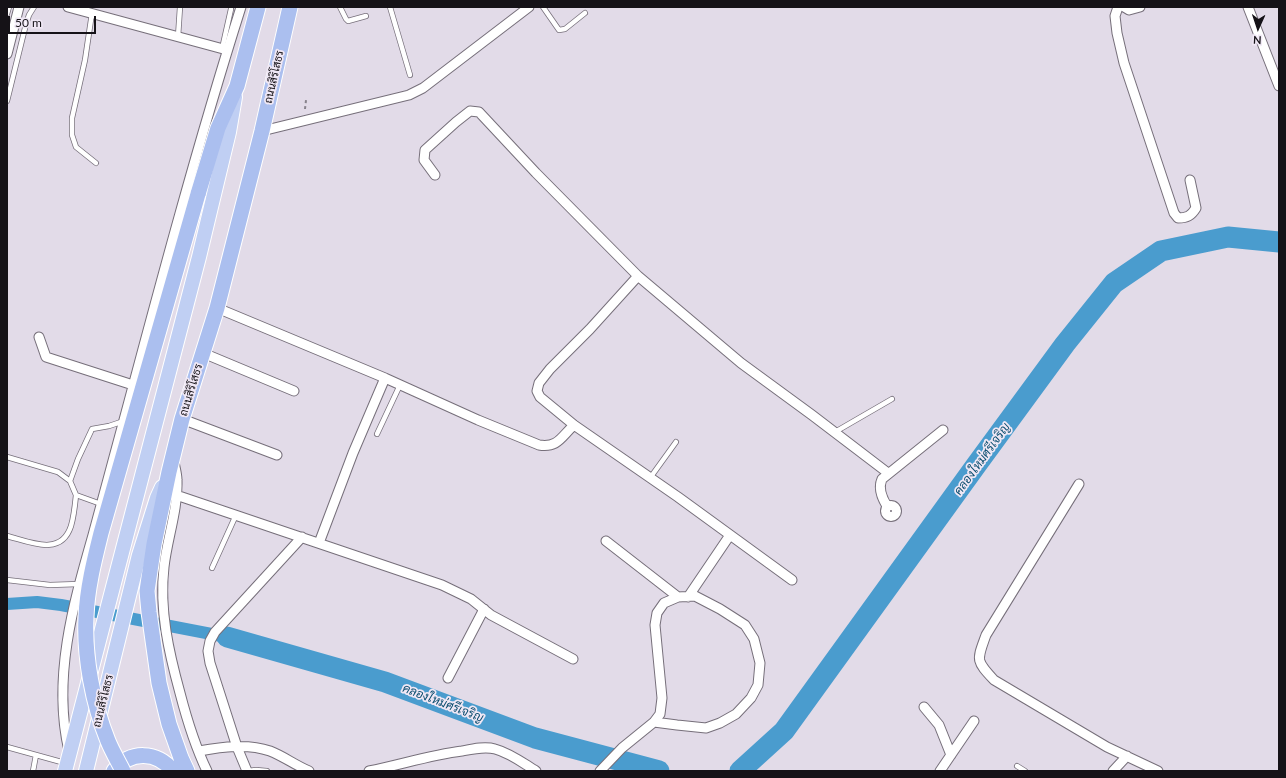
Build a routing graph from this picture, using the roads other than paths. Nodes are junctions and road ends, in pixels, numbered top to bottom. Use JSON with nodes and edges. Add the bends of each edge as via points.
{"nodes":[{"id":1,"x":9,"y":7,"type":"edge"},
{"id":2,"x":19,"y":7,"type":"edge"},
{"id":3,"x":34,"y":7,"type":"edge"},
{"id":4,"x":68,"y":7,"type":"edge"},
{"id":5,"x":180,"y":7,"type":"edge"},
{"id":6,"x":241,"y":7,"type":"edge"},
{"id":7,"x":258,"y":7,"type":"edge"},
{"id":8,"x":290,"y":7,"type":"edge"},
{"id":9,"x":340,"y":7,"type":"edge"},
{"id":10,"x":390,"y":7,"type":"edge"},
{"id":11,"x":529,"y":7,"type":"edge"},
{"id":12,"x":543,"y":7,"type":"edge"},
{"id":13,"x":1118,"y":7,"type":"edge"},
{"id":14,"x":1124,"y":7,"type":"edge"},
{"id":15,"x":1140,"y":7,"type":"edge"},
{"id":16,"x":1248,"y":7,"type":"edge"},
{"id":17,"x":231,"y":9,"type":"dead end"},
{"id":18,"x":92,"y":13,"type":"junction"},
{"id":19,"x":586,"y":13,"type":"dead end"},
{"id":20,"x":7,"y":14,"type":"edge"},
{"id":21,"x":366,"y":16,"type":"dead end"},
{"id":22,"x":178,"y":37,"type":"junction"},
{"id":23,"x":224,"y":50,"type":"junction"},
{"id":24,"x":7,"y":54,"type":"edge"},
{"id":25,"x":410,"y":75,"type":"dead end"},
{"id":26,"x":237,"y":86,"type":"junction"},
{"id":27,"x":1279,"y":86,"type":"edge"},
{"id":28,"x":7,"y":101,"type":"edge"},
{"id":29,"x":262,"y":131,"type":"junction"},
{"id":30,"x":96,"y":162,"type":"dead end"},
{"id":31,"x":435,"y":175,"type":"dead end"},
{"id":32,"x":1190,"y":180,"type":"dead end"},
{"id":33,"x":638,"y":276,"type":"junction"},
{"id":34,"x":217,"y":308,"type":"junction"},
{"id":35,"x":39,"y":337,"type":"dead end"},
{"id":36,"x":203,"y":353,"type":"junction"},
{"id":37,"x":385,"y":378,"type":"junction"},
{"id":38,"x":133,"y":385,"type":"junction"},
{"id":39,"x":400,"y":385,"type":"junction"},
{"id":40,"x":294,"y":391,"type":"dead end"},
{"id":41,"x":892,"y":399,"type":"dead end"},
{"id":42,"x":182,"y":420,"type":"junction"},
{"id":43,"x":124,"y":421,"type":"junction"},
{"id":44,"x":574,"y":425,"type":"junction"},
{"id":45,"x":943,"y":430,"type":"dead end"},
{"id":46,"x":835,"y":432,"type":"junction"},
{"id":47,"x":377,"y":434,"type":"dead end"},
{"id":48,"x":676,"y":442,"type":"dead end"},
{"id":49,"x":173,"y":454,"type":"junction"},
{"id":50,"x":277,"y":455,"type":"dead end"},
{"id":51,"x":7,"y":457,"type":"edge"},
{"id":52,"x":169,"y":472,"type":"junction"},
{"id":53,"x":888,"y":473,"type":"junction"},
{"id":54,"x":650,"y":478,"type":"junction"},
{"id":55,"x":70,"y":480,"type":"junction"},
{"id":56,"x":1079,"y":484,"type":"dead end"},
{"id":57,"x":76,"y":495,"type":"junction"},
{"id":58,"x":176,"y":495,"type":"junction"},
{"id":59,"x":101,"y":504,"type":"junction"},
{"id":60,"x":887,"y":506,"type":"dead end"},
{"id":61,"x":236,"y":515,"type":"junction"},
{"id":62,"x":730,"y":535,"type":"junction"},
{"id":63,"x":7,"y":536,"type":"edge"},
{"id":64,"x":302,"y":537,"type":"junction"},
{"id":65,"x":606,"y":540,"type":"dead end"},
{"id":66,"x":319,"y":543,"type":"junction"},
{"id":67,"x":212,"y":568,"type":"dead end"},
{"id":68,"x":7,"y":580,"type":"edge"},
{"id":69,"x":792,"y":580,"type":"dead end"},
{"id":70,"x":79,"y":584,"type":"junction"},
{"id":71,"x":683,"y":597,"type":"junction"},
{"id":72,"x":484,"y":609,"type":"junction"},
{"id":73,"x":573,"y":659,"type":"dead end"},
{"id":74,"x":448,"y":678,"type":"dead end"},
{"id":75,"x":924,"y":708,"type":"dead end"},
{"id":76,"x":974,"y":721,"type":"dead end"},
{"id":77,"x":654,"y":722,"type":"junction"},
{"id":78,"x":7,"y":747,"type":"edge"},
{"id":79,"x":237,"y":747,"type":"junction"},
{"id":80,"x":198,"y":751,"type":"junction"},
{"id":81,"x":36,"y":755,"type":"junction"},
{"id":82,"x":951,"y":755,"type":"junction"},
{"id":83,"x":1127,"y":756,"type":"junction"},
{"id":84,"x":67,"y":763,"type":"edge"},
{"id":85,"x":1017,"y":766,"type":"dead end"},
{"id":86,"x":33,"y":771,"type":"edge"},
{"id":87,"x":86,"y":771,"type":"edge"},
{"id":88,"x":114,"y":771,"type":"edge"},
{"id":89,"x":123,"y":771,"type":"edge"},
{"id":90,"x":172,"y":771,"type":"edge"},
{"id":91,"x":187,"y":771,"type":"edge"},
{"id":92,"x":207,"y":771,"type":"edge"},
{"id":93,"x":248,"y":771,"type":"edge"},
{"id":94,"x":267,"y":771,"type":"edge"},
{"id":95,"x":309,"y":771,"type":"edge"},
{"id":96,"x":369,"y":771,"type":"edge"},
{"id":97,"x":536,"y":771,"type":"edge"},
{"id":98,"x":600,"y":771,"type":"edge"},
{"id":99,"x":940,"y":771,"type":"edge"},
{"id":100,"x":1026,"y":771,"type":"edge"},
{"id":101,"x":1113,"y":771,"type":"edge"},
{"id":102,"x":1158,"y":771,"type":"edge"}],
"edges":[{"from":1,"to":20,"type":"lane"},
{"from":2,"to":24,"type":"street"},
{"from":3,"to":28,"type":"lane","via":[[26,24]]},
{"from":4,"to":18,"type":"street"},
{"from":5,"to":22,"type":"lane"},
{"from":6,"to":23,"type":"street"},
{"from":7,"to":26,"type":"highway","name":"ถนนสิริโสธร"},
{"from":8,"to":29,"type":"highway","name":"ถนนสิริโสธร"},
{"from":9,"to":21,"type":"lane","via":[[348,21]]},
{"from":10,"to":25,"type":"lane"},
{"from":11,"to":29,"type":"street","via":[[424,88],[409,95]]},
{"from":12,"to":19,"type":"lane","via":[[562,31]]},
{"from":13,"to":32,"type":"street","via":[[1115,16],[1124,63],[1174,213],[1178,218],[1185,218],[1196,208]]},
{"from":14,"to":15,"type":"street","via":[[1132,10]]},
{"from":16,"to":27,"type":"street"},
{"from":17,"to":23,"type":"lane"},
{"from":18,"to":22,"type":"street"},
{"from":18,"to":30,"type":"lane","via":[[72,118],[72,135],[76,147]]},
{"from":22,"to":23,"type":"street"},
{"from":23,"to":38,"type":"street"},
{"from":26,"to":84,"type":"main road","name":"ถนนสิริโสธร","via":[[229,132],[199,257]]},
{"from":26,"to":89,"type":"highway","bridge":true,"via":[[218,128],[198,194],[103,525],[91,577],[86,618],[87,652],[94,699],[108,741]]},
{"from":29,"to":34,"type":"highway","name":"ถนนสิริโสธร"},
{"from":31,"to":33,"type":"street","via":[[424,160],[425,150],[470,111],[479,112]]},
{"from":33,"to":44,"type":"street","via":[[538,383],[537,391],[540,396]]},
{"from":33,"to":46,"type":"street","via":[[741,363]]},
{"from":34,"to":36,"type":"highway","name":"ถนนสิริโสธร"},
{"from":34,"to":37,"type":"street"},
{"from":35,"to":38,"type":"street","via":[[46,357]]},
{"from":36,"to":40,"type":"street"},
{"from":36,"to":42,"type":"highway","name":"ถนนสิริโสธร"},
{"from":37,"to":39,"type":"street"},
{"from":37,"to":66,"type":"street"},
{"from":38,"to":43,"type":"street"},
{"from":39,"to":44,"type":"street","via":[[538,445],[554,445]]},
{"from":39,"to":47,"type":"lane"},
{"from":41,"to":46,"type":"lane"},
{"from":42,"to":49,"type":"highway","name":"ถนนสิริโสธร"},
{"from":42,"to":50,"type":"street"},
{"from":43,"to":55,"type":"lane","via":[[92,429]]},
{"from":43,"to":59,"type":"street"},
{"from":44,"to":54,"type":"street"},
{"from":45,"to":53,"type":"street"},
{"from":46,"to":53,"type":"street"},
{"from":48,"to":54,"type":"lane"},
{"from":49,"to":52,"type":"highway","name":"ถนนสิริโสธร"},
{"from":49,"to":58,"type":"street","via":[[177,479]]},
{"from":51,"to":55,"type":"lane","via":[[58,472]]},
{"from":52,"to":87,"type":"main road","name":"ถนนสิริโสธร","via":[[157,498],[138,555]]},
{"from":52,"to":91,"type":"highway","via":[[147,591],[148,612],[159,683],[169,724]]},
{"from":53,"to":60,"type":"street","via":[[880,484]]},
{"from":54,"to":62,"type":"street"},
{"from":55,"to":57,"type":"lane"},
{"from":56,"to":83,"type":"street","via":[[986,635],[978,657],[982,667],[994,680],[1107,747]]},
{"from":57,"to":59,"type":"lane"},
{"from":57,"to":63,"type":"lane","via":[[71,527],[63,540],[56,545],[44,546]]},
{"from":58,"to":61,"type":"street"},
{"from":58,"to":80,"type":"street","via":[[162,592],[167,641],[174,672]]},
{"from":59,"to":70,"type":"street"},
{"from":61,"to":64,"type":"street"},
{"from":61,"to":67,"type":"lane"},
{"from":62,"to":69,"type":"street"},
{"from":62,"to":71,"type":"street"},
{"from":64,"to":66,"type":"street"},
{"from":64,"to":79,"type":"street","via":[[210,640],[210,663]]},
{"from":65,"to":71,"type":"street"},
{"from":66,"to":72,"type":"street","via":[[442,585],[471,599]]},
{"from":68,"to":70,"type":"lane","via":[[50,585]]},
{"from":70,"to":84,"type":"street","via":[[64,663],[62,706]]},
{"from":71,"to":77,"type":"street","via":[[664,604],[657,613],[655,625],[662,708]]},
{"from":71,"to":77,"type":"street","via":[[695,596],[744,625],[754,639],[760,664],[758,685],[751,698],[736,714],[706,728]]},
{"from":72,"to":73,"type":"street"},
{"from":72,"to":74,"type":"street"},
{"from":75,"to":82,"type":"street","via":[[939,725]]},
{"from":76,"to":82,"type":"street"},
{"from":77,"to":98,"type":"street","via":[[622,748]]},
{"from":78,"to":81,"type":"lane"},
{"from":79,"to":80,"type":"street","via":[[227,746]]},
{"from":79,"to":93,"type":"street"},
{"from":79,"to":95,"type":"street","via":[[270,751]]},
{"from":80,"to":92,"type":"street"},
{"from":81,"to":84,"type":"lane"},
{"from":81,"to":86,"type":"lane"},
{"from":82,"to":99,"type":"street"},
{"from":83,"to":101,"type":"street"},
{"from":83,"to":102,"type":"street"},
{"from":85,"to":100,"type":"lane"},
{"from":88,"to":90,"type":"highway","via":[[126,760],[137,756],[158,759]]},
{"from":93,"to":94,"type":"lane"},
{"from":96,"to":97,"type":"street","via":[[477,748],[495,749]]}]}
